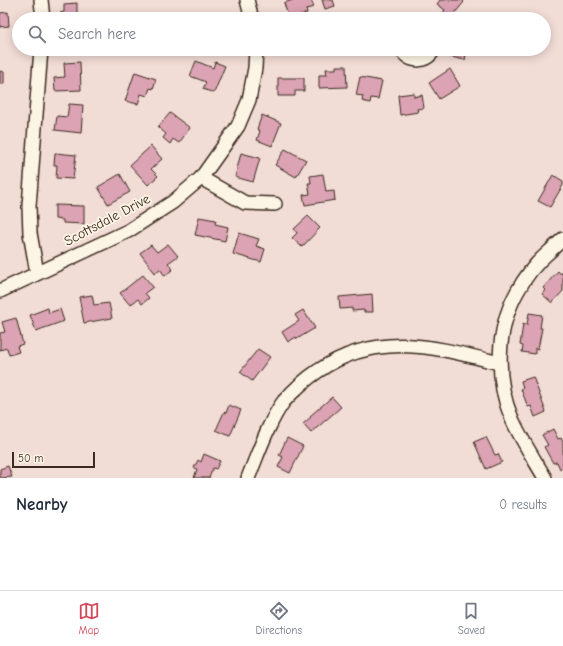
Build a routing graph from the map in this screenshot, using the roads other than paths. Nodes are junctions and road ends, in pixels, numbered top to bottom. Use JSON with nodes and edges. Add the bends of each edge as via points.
{"nodes":[{"id":1,"x":42,"y":0,"type":"edge"},
{"id":2,"x":247,"y":0,"type":"edge"},
{"id":3,"x":43,"y":12,"type":"edge"},
{"id":4,"x":250,"y":12,"type":"edge"},
{"id":5,"x":40,"y":56,"type":"edge"},
{"id":6,"x":256,"y":56,"type":"edge"},
{"id":7,"x":405,"y":56,"type":"edge"},
{"id":8,"x":429,"y":56,"type":"edge"},
{"id":9,"x":201,"y":178,"type":"junction"},
{"id":10,"x":275,"y":204,"type":"dead end"},
{"id":11,"x":563,"y":239,"type":"edge"},
{"id":12,"x":37,"y":273,"type":"junction"},
{"id":13,"x":0,"y":291,"type":"edge"},
{"id":14,"x":499,"y":363,"type":"junction"},
{"id":15,"x":248,"y":478,"type":"edge"},
{"id":16,"x":545,"y":478,"type":"edge"}],
"edges":[{"from":1,"to":3,"type":"street"},
{"from":2,"to":4,"type":"street"},
{"from":5,"to":12,"type":"street","via":[[29,206],[30,233]]},
{"from":6,"to":9,"type":"street","name":"Scottsdale Drive","via":[[249,100],[238,126]]},
{"from":7,"to":8,"type":"street","via":[[417,60]]},
{"from":9,"to":10,"type":"street","via":[[245,203]]},
{"from":9,"to":12,"type":"street","name":"Scottsdale Drive","via":[[173,202],[128,231]]},
{"from":11,"to":14,"type":"street","via":[[540,261],[517,291],[502,336]]},
{"from":12,"to":13,"type":"street","name":"Scottsdale Drive"},
{"from":14,"to":15,"type":"street","via":[[449,351],[405,346],[378,347],[339,358],[310,377],[284,401],[274,417]]},
{"from":14,"to":16,"type":"street","via":[[513,419]]}]}
